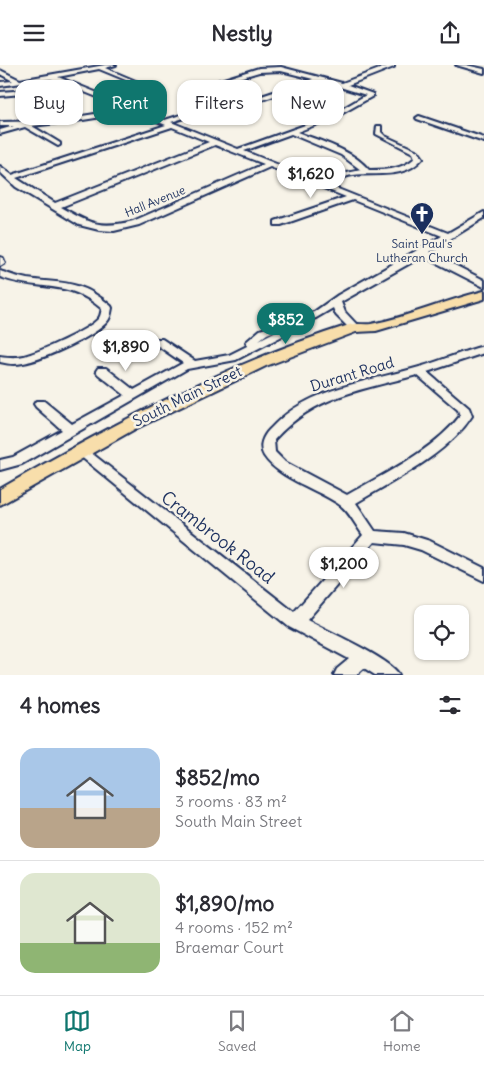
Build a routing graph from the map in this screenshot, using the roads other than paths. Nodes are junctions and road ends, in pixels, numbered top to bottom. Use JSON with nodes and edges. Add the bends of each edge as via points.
{"nodes":[{"id":1,"x":113,"y":65,"type":"edge"},
{"id":2,"x":459,"y":65,"type":"edge"},
{"id":3,"x":392,"y":67,"type":"dead end"},
{"id":4,"x":100,"y":68,"type":"junction"},
{"id":5,"x":300,"y":68,"type":"dead end"},
{"id":6,"x":292,"y":70,"type":"junction"},
{"id":7,"x":484,"y":71,"type":"edge"},
{"id":8,"x":0,"y":73,"type":"edge"},
{"id":9,"x":52,"y":77,"type":"junction"},
{"id":10,"x":320,"y":79,"type":"junction"},
{"id":11,"x":16,"y":80,"type":"edge"},
{"id":12,"x":33,"y":80,"type":"edge"},
{"id":13,"x":59,"y":80,"type":"edge"},
{"id":14,"x":130,"y":80,"type":"edge"},
{"id":15,"x":226,"y":80,"type":"edge"},
{"id":16,"x":324,"y":80,"type":"edge"},
{"id":17,"x":15,"y":82,"type":"edge"},
{"id":18,"x":0,"y":84,"type":"edge"},
{"id":19,"x":344,"y":85,"type":"edge"},
{"id":20,"x":344,"y":85,"type":"edge"},
{"id":21,"x":15,"y":93,"type":"edge"},
{"id":22,"x":0,"y":94,"type":"edge"},
{"id":23,"x":262,"y":98,"type":"edge"},
{"id":24,"x":344,"y":110,"type":"edge"},
{"id":25,"x":419,"y":118,"type":"dead end"},
{"id":26,"x":177,"y":121,"type":"edge"},
{"id":27,"x":0,"y":124,"type":"edge"},
{"id":28,"x":169,"y":124,"type":"junction"},
{"id":29,"x":15,"y":125,"type":"edge"},
{"id":30,"x":26,"y":125,"type":"joint"},
{"id":31,"x":312,"y":125,"type":"edge"},
{"id":32,"x":379,"y":127,"type":"dead end"},
{"id":33,"x":0,"y":132,"type":"edge"},
{"id":34,"x":292,"y":133,"type":"junction"},
{"id":35,"x":484,"y":140,"type":"edge"},
{"id":36,"x":216,"y":142,"type":"junction"},
{"id":37,"x":58,"y":144,"type":"dead end"},
{"id":38,"x":239,"y":151,"type":"junction"},
{"id":39,"x":269,"y":165,"type":"junction"},
{"id":40,"x":0,"y":168,"type":"edge"},
{"id":41,"x":367,"y":173,"type":"junction"},
{"id":42,"x":13,"y":177,"type":"junction"},
{"id":43,"x":320,"y":185,"type":"junction"},
{"id":44,"x":352,"y":198,"type":"junction"},
{"id":45,"x":53,"y":207,"type":"junction"},
{"id":46,"x":484,"y":214,"type":"edge"},
{"id":47,"x":278,"y":223,"type":"dead end"},
{"id":48,"x":449,"y":236,"type":"junction"},
{"id":49,"x":423,"y":252,"type":"junction"},
{"id":50,"x":0,"y":274,"type":"edge"},
{"id":51,"x":484,"y":284,"type":"edge"},
{"id":52,"x":484,"y":295,"type":"edge"},
{"id":53,"x":336,"y":302,"type":"junction"},
{"id":54,"x":354,"y":327,"type":"junction"},
{"id":55,"x":158,"y":341,"type":"dead end"},
{"id":56,"x":484,"y":349,"type":"edge"},
{"id":57,"x":0,"y":359,"type":"edge"},
{"id":58,"x":191,"y":363,"type":"junction"},
{"id":59,"x":102,"y":371,"type":"dead end"},
{"id":60,"x":419,"y":371,"type":"junction"},
{"id":61,"x":133,"y":395,"type":"junction"},
{"id":62,"x":40,"y":404,"type":"dead end"},
{"id":63,"x":71,"y":430,"type":"junction"},
{"id":64,"x":80,"y":451,"type":"junction"},
{"id":65,"x":0,"y":465,"type":"edge"},
{"id":66,"x":0,"y":498,"type":"edge"},
{"id":67,"x":347,"y":502,"type":"junction"},
{"id":68,"x":371,"y":536,"type":"junction"},
{"id":69,"x":484,"y":575,"type":"edge"},
{"id":70,"x":295,"y":622,"type":"junction"},
{"id":71,"x":362,"y":658,"type":"junction"},
{"id":72,"x":342,"y":675,"type":"edge"},
{"id":73,"x":390,"y":675,"type":"edge"}],
"edges":[{"from":1,"to":4,"type":"street"},
{"from":2,"to":7,"type":"street"},
{"from":3,"to":19,"type":"street"},
{"from":4,"to":9,"type":"street"},
{"from":4,"to":14,"type":"street"},
{"from":5,"to":6,"type":"street"},
{"from":6,"to":10,"type":"street"},
{"from":6,"to":15,"type":"street","via":[[259,70]]},
{"from":8,"to":11,"type":"street"},
{"from":9,"to":12,"type":"street"},
{"from":9,"to":13,"type":"street"},
{"from":10,"to":16,"type":"street"},
{"from":10,"to":23,"type":"street"},
{"from":17,"to":18,"type":"street"},
{"from":20,"to":24,"type":"street","via":[[370,95]]},
{"from":21,"to":22,"type":"street"},
{"from":25,"to":35,"type":"street"},
{"from":26,"to":28,"type":"street"},
{"from":27,"to":29,"type":"street"},
{"from":28,"to":36,"type":"street"},
{"from":28,"to":42,"type":"street"},
{"from":30,"to":33,"type":"street"},
{"from":30,"to":37,"type":"street"},
{"from":31,"to":34,"type":"street"},
{"from":32,"to":41,"type":"street","via":[[378,133],[416,152],[418,158],[414,164],[392,173]]},
{"from":34,"to":38,"type":"street"},
{"from":34,"to":41,"type":"street","via":[[347,156],[363,166]]},
{"from":36,"to":38,"type":"street"},
{"from":36,"to":45,"type":"street"},
{"from":38,"to":39,"type":"street"},
{"from":39,"to":43,"type":"street"},
{"from":39,"to":45,"type":"street","name":"Hall Avenue","via":[[136,223],[114,228],[82,223]]},
{"from":40,"to":42,"type":"street","name":"Hall Avenue"},
{"from":41,"to":43,"type":"street","via":[[342,176]]},
{"from":42,"to":45,"type":"street","name":"Hall Avenue","via":[[19,185]]},
{"from":43,"to":44,"type":"street"},
{"from":44,"to":47,"type":"street"},
{"from":44,"to":48,"type":"street"},
{"from":46,"to":48,"type":"street","name":"South Main Street"},
{"from":48,"to":49,"type":"street","name":"South Main Street"},
{"from":49,"to":51,"type":"street"},
{"from":49,"to":53,"type":"street","name":"South Main Street"},
{"from":50,"to":57,"type":"street","via":[[10,279],[69,284],[99,300],[107,309],[105,318],[97,326],[41,354],[19,362]]},
{"from":51,"to":54,"type":"main road","via":[[363,320]]},
{"from":52,"to":54,"type":"main road","via":[[371,328]]},
{"from":53,"to":54,"type":"street","via":[[340,313]]},
{"from":53,"to":58,"type":"street","name":"South Main Street","via":[[226,360]]},
{"from":54,"to":64,"type":"main road","name":"South Main Street","via":[[210,383]]},
{"from":55,"to":58,"type":"street"},
{"from":56,"to":60,"type":"street","name":"Durant Road"},
{"from":58,"to":61,"type":"street"},
{"from":59,"to":61,"type":"street"},
{"from":60,"to":67,"type":"street","via":[[463,408],[466,416],[460,427],[415,460]]},
{"from":60,"to":67,"type":"street","name":"Durant Road","via":[[324,397],[294,412],[268,439],[269,453],[280,465]]},
{"from":61,"to":63,"type":"street"},
{"from":62,"to":63,"type":"street"},
{"from":63,"to":65,"type":"street","via":[[13,463]]},
{"from":64,"to":66,"type":"main road","name":"South Main Street"},
{"from":64,"to":70,"type":"street","name":"Crambrook Road"},
{"from":67,"to":68,"type":"street","name":"Durant Road"},
{"from":68,"to":69,"type":"street","via":[[426,545]]},
{"from":68,"to":70,"type":"street"},
{"from":70,"to":71,"type":"street","name":"Crambrook Road"},
{"from":71,"to":72,"type":"street"},
{"from":71,"to":73,"type":"street","name":"Crambrook Road"}]}
